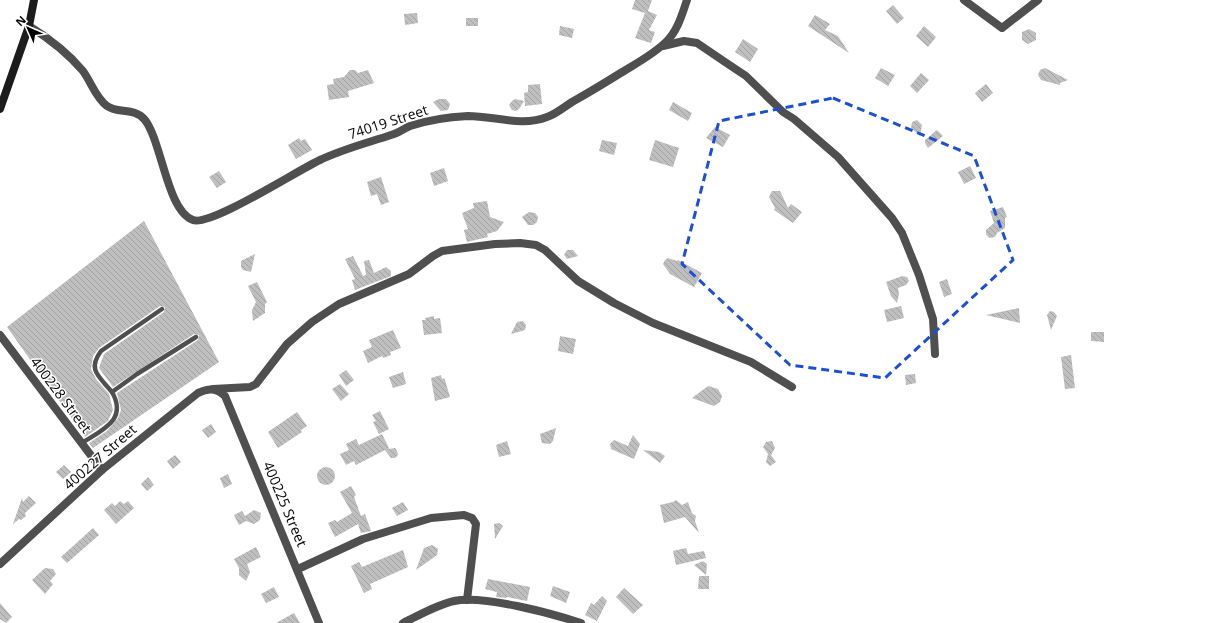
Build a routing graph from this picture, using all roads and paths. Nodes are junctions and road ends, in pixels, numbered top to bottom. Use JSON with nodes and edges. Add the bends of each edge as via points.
{"nodes":[{"id":1,"x":34,"y":0,"type":"edge"},
{"id":2,"x":687,"y":0,"type":"edge"},
{"id":3,"x":964,"y":0,"type":"edge"},
{"id":4,"x":1038,"y":0,"type":"edge"},
{"id":5,"x":29,"y":26,"type":"junction"},
{"id":6,"x":661,"y":46,"type":"junction"},
{"id":7,"x":0,"y":109,"type":"edge"},
{"id":8,"x":162,"y":309,"type":"dead end"},
{"id":9,"x":0,"y":335,"type":"edge"},
{"id":10,"x":196,"y":337,"type":"dead end"},
{"id":11,"x":934,"y":354,"type":"dead end"},
{"id":12,"x":792,"y":387,"type":"dead end"},
{"id":13,"x":213,"y":389,"type":"junction"},
{"id":14,"x":112,"y":392,"type":"junction"},
{"id":15,"x":82,"y":443,"type":"junction"},
{"id":16,"x":102,"y":470,"type":"junction"},
{"id":17,"x":0,"y":564,"type":"edge"},
{"id":18,"x":298,"y":569,"type":"junction"},
{"id":19,"x":467,"y":600,"type":"junction"},
{"id":20,"x":319,"y":623,"type":"edge"},
{"id":21,"x":403,"y":623,"type":"edge"},
{"id":22,"x":581,"y":623,"type":"edge"}],
"edges":[{"from":1,"to":5,"type":"street"},
{"from":2,"to":6,"type":"street","name":"74019 Street","via":[[673,33]]},
{"from":3,"to":4,"type":"street","via":[[1002,28]]},
{"from":5,"to":6,"type":"street","name":"74019 Street","via":[[52,40],[74,61],[109,107],[136,113],[145,120],[178,206],[190,220],[198,221],[209,219],[325,158],[411,126],[467,116],[522,122],[546,118],[642,61]]},
{"from":5,"to":7,"type":"street"},
{"from":6,"to":11,"type":"street","via":[[684,41],[697,43],[746,76],[783,112],[838,157],[892,218],[902,234],[933,318]]},
{"from":8,"to":14,"type":"lane","via":[[101,351],[95,359],[93,366],[96,372]]},
{"from":9,"to":15,"type":"street","name":"400228 Street"},
{"from":10,"to":14,"type":"lane"},
{"from":12,"to":13,"type":"street","name":"400227 Street","via":[[751,362],[653,323],[614,303],[578,281],[545,250],[536,245],[520,243],[442,251],[409,274],[339,304],[312,322],[287,344],[256,384],[250,387]]},
{"from":13,"to":16,"type":"street","name":"400227 Street","via":[[198,393]]},
{"from":13,"to":18,"type":"street","name":"400225 Street","via":[[226,396]]},
{"from":14,"to":15,"type":"lane","via":[[117,401],[117,414],[106,427]]},
{"from":15,"to":16,"type":"street","name":"400228 Street"},
{"from":16,"to":17,"type":"street","name":"400227 Street"},
{"from":18,"to":19,"type":"street","via":[[363,539],[431,518],[464,515],[472,518],[476,524]]},
{"from":18,"to":20,"type":"street","name":"400225 Street"},
{"from":19,"to":21,"type":"street","via":[[443,604]]},
{"from":19,"to":22,"type":"street","via":[[512,605]]}]}
